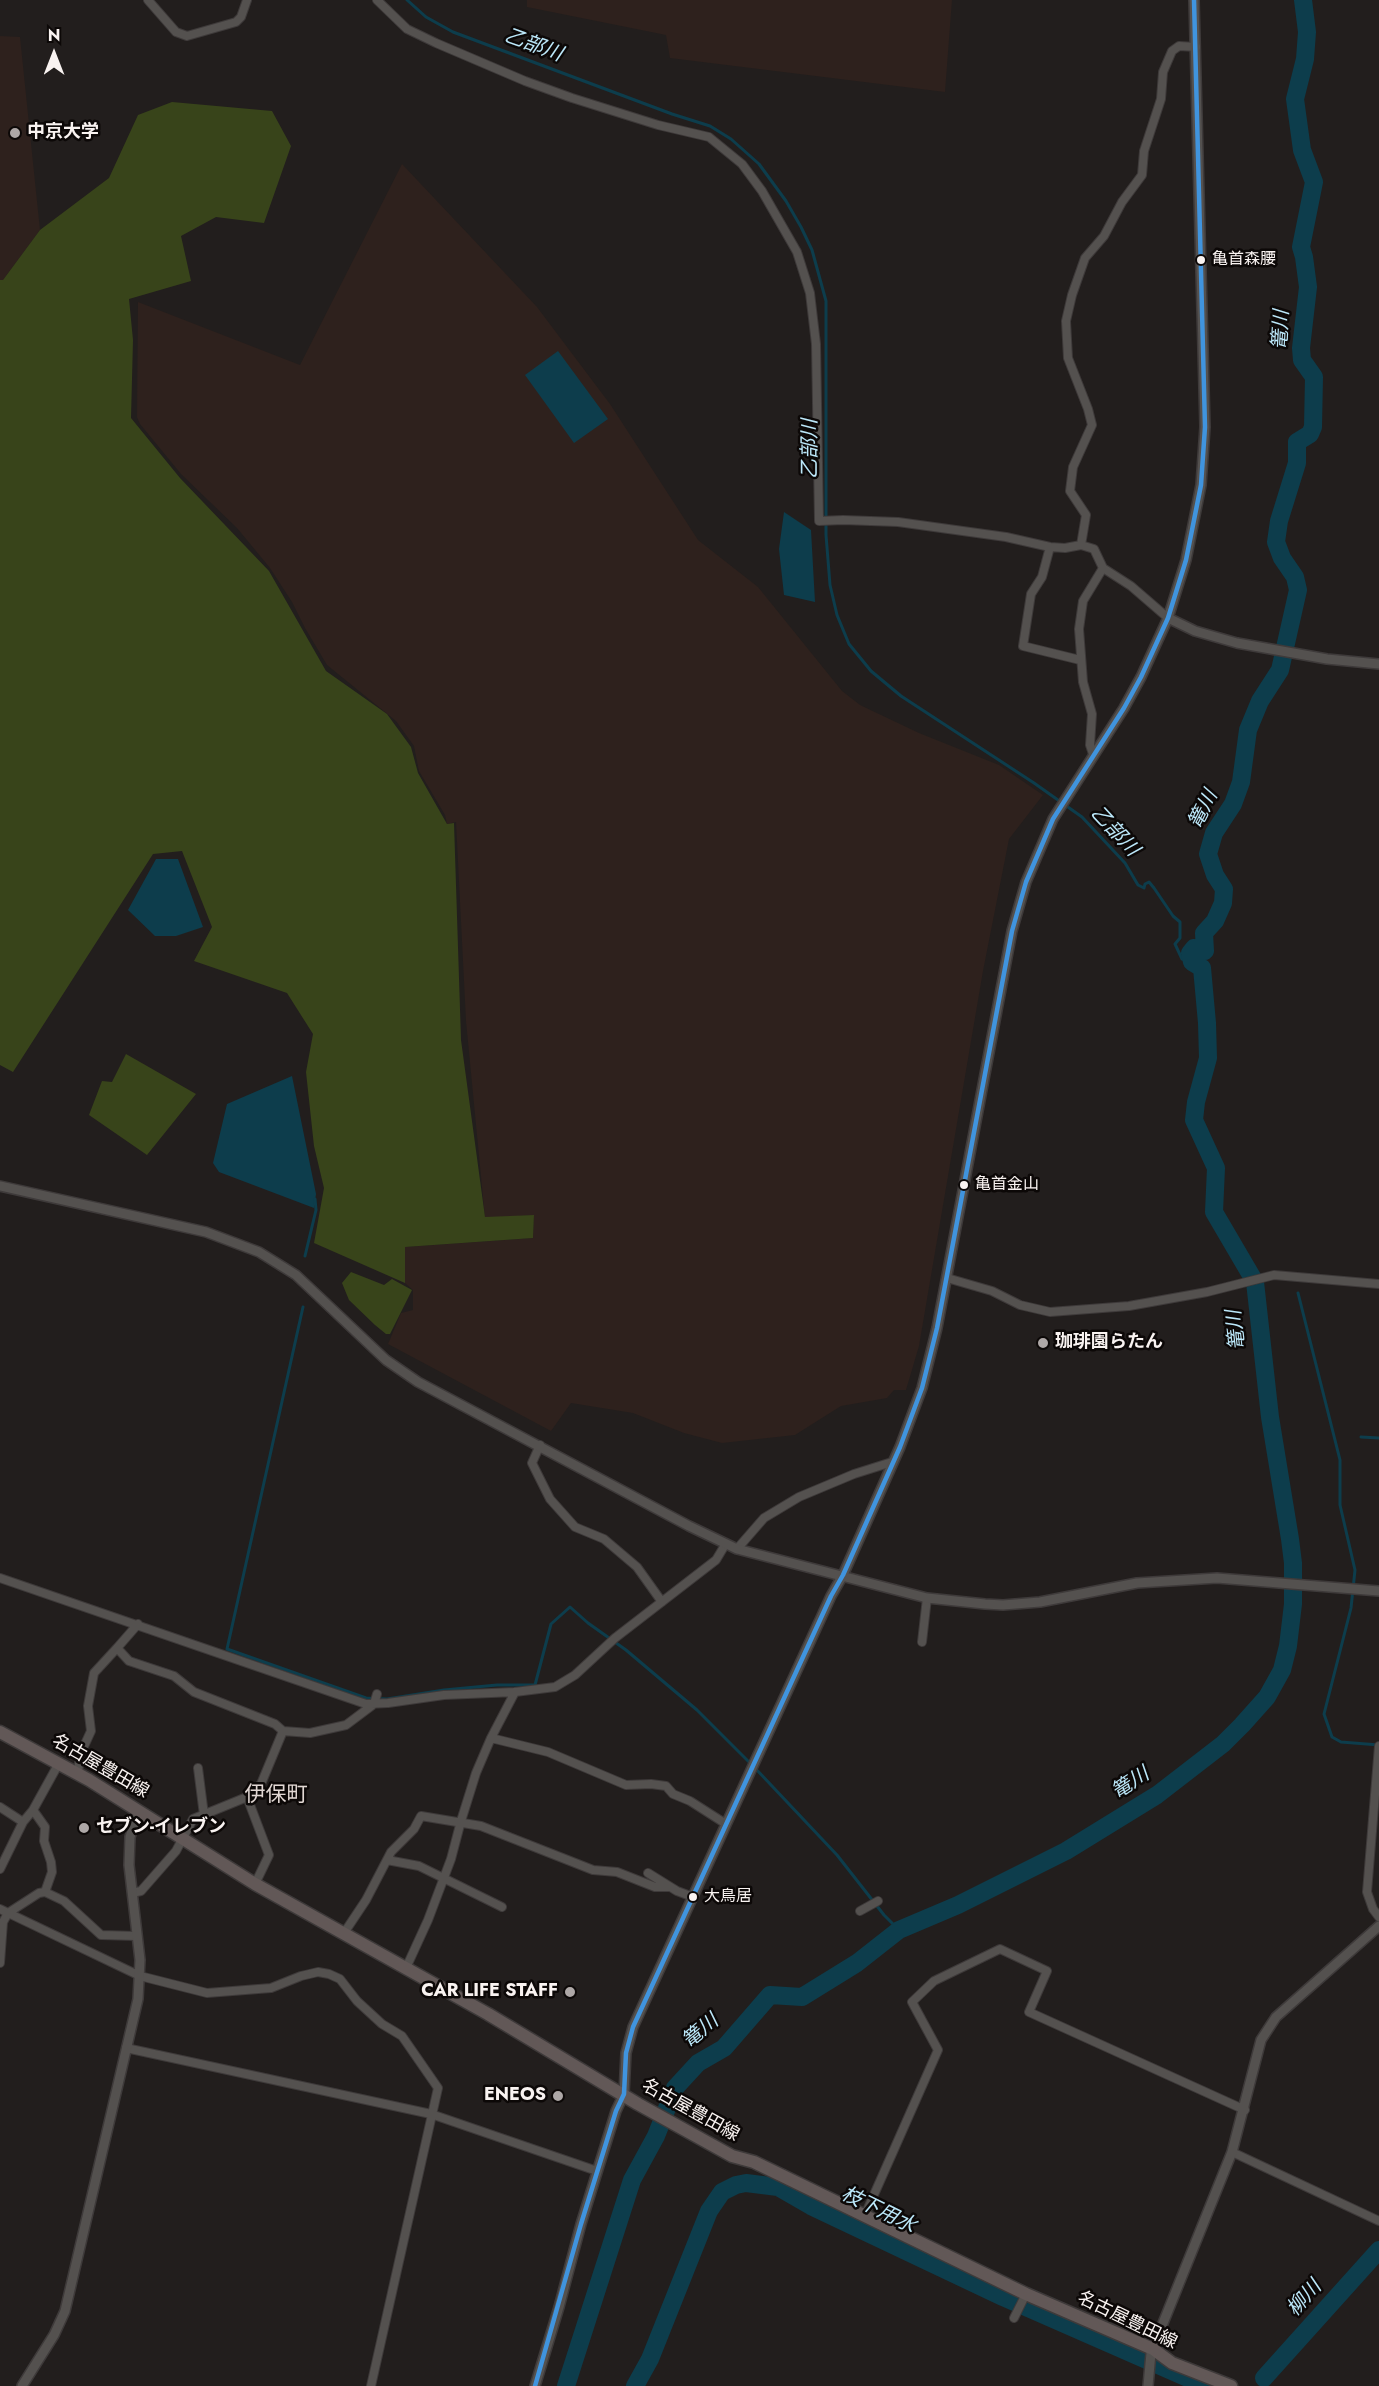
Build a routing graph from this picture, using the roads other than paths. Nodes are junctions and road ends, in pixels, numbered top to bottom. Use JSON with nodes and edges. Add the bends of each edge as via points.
{"nodes":[{"id":1,"x":148,"y":0,"type":"edge"},
{"id":2,"x":247,"y":0,"type":"edge"},
{"id":3,"x":377,"y":0,"type":"edge"},
{"id":4,"x":1194,"y":0,"type":"edge"},
{"id":5,"x":1196,"y":47,"type":"junction"},
{"id":6,"x":1081,"y":545,"type":"junction"},
{"id":7,"x":1050,"y":546,"type":"junction"},
{"id":8,"x":1103,"y":568,"type":"junction"},
{"id":9,"x":1168,"y":618,"type":"junction"},
{"id":10,"x":1080,"y":660,"type":"junction"},
{"id":11,"x":1379,"y":664,"type":"edge"},
{"id":12,"x":1093,"y":754,"type":"junction"},
{"id":13,"x":0,"y":1186,"type":"edge"},
{"id":14,"x":947,"y":1278,"type":"junction"},
{"id":15,"x":1379,"y":1284,"type":"edge"},
{"id":16,"x":540,"y":1446,"type":"junction"},
{"id":17,"x":892,"y":1462,"type":"junction"},
{"id":18,"x":725,"y":1545,"type":"junction"},
{"id":19,"x":737,"y":1549,"type":"junction"},
{"id":20,"x":843,"y":1575,"type":"junction"},
{"id":21,"x":0,"y":1579,"type":"edge"},
{"id":22,"x":1379,"y":1591,"type":"edge"},
{"id":23,"x":927,"y":1598,"type":"junction"},
{"id":24,"x":662,"y":1602,"type":"junction"},
{"id":25,"x":138,"y":1624,"type":"junction"},
{"id":26,"x":922,"y":1642,"type":"dead end"},
{"id":27,"x":117,"y":1648,"type":"junction"},
{"id":28,"x":515,"y":1692,"type":"junction"},
{"id":29,"x":375,"y":1699,"type":"junction"},
{"id":30,"x":283,"y":1731,"type":"junction"},
{"id":31,"x":0,"y":1732,"type":"edge"},
{"id":32,"x":491,"y":1738,"type":"junction"},
{"id":33,"x":1379,"y":1746,"type":"edge"},
{"id":34,"x":59,"y":1763,"type":"junction"},
{"id":35,"x":198,"y":1768,"type":"dead end"},
{"id":36,"x":78,"y":1773,"type":"junction"},
{"id":37,"x":247,"y":1797,"type":"junction"},
{"id":38,"x":0,"y":1807,"type":"edge"},
{"id":39,"x":33,"y":1810,"type":"junction"},
{"id":40,"x":139,"y":1811,"type":"junction"},
{"id":41,"x":204,"y":1815,"type":"junction"},
{"id":42,"x":460,"y":1821,"type":"junction"},
{"id":43,"x":23,"y":1822,"type":"junction"},
{"id":44,"x":726,"y":1824,"type":"junction"},
{"id":45,"x":184,"y":1839,"type":"junction"},
{"id":46,"x":387,"y":1860,"type":"junction"},
{"id":47,"x":0,"y":1869,"type":"edge"},
{"id":48,"x":648,"y":1874,"type":"dead end"},
{"id":49,"x":443,"y":1879,"type":"junction"},
{"id":50,"x":255,"y":1884,"type":"junction"},
{"id":51,"x":670,"y":1887,"type":"junction"},
{"id":52,"x":45,"y":1892,"type":"junction"},
{"id":53,"x":132,"y":1893,"type":"junction"},
{"id":54,"x":693,"y":1896,"type":"junction"},
{"id":55,"x":878,"y":1901,"type":"dead end"},
{"id":56,"x":502,"y":1907,"type":"dead end"},
{"id":57,"x":4,"y":1911,"type":"edge"},
{"id":58,"x":860,"y":1911,"type":"dead end"},
{"id":59,"x":1379,"y":1917,"type":"edge"},
{"id":60,"x":1379,"y":1926,"type":"edge"},
{"id":61,"x":344,"y":1933,"type":"junction"},
{"id":62,"x":137,"y":1936,"type":"junction"},
{"id":63,"x":0,"y":1963,"type":"edge"},
{"id":64,"x":406,"y":1968,"type":"junction"},
{"id":65,"x":140,"y":1976,"type":"junction"},
{"id":66,"x":126,"y":2048,"type":"junction"},
{"id":67,"x":624,"y":2094,"type":"junction"},
{"id":68,"x":1245,"y":2110,"type":"junction"},
{"id":69,"x":431,"y":2114,"type":"junction"},
{"id":70,"x":1232,"y":2152,"type":"junction"},
{"id":71,"x":597,"y":2171,"type":"junction"},
{"id":72,"x":865,"y":2215,"type":"junction"},
{"id":73,"x":1379,"y":2221,"type":"edge"},
{"id":74,"x":1024,"y":2296,"type":"junction"},
{"id":75,"x":1016,"y":2315,"type":"dead end"},
{"id":76,"x":1152,"y":2351,"type":"junction"},
{"id":77,"x":1148,"y":2384,"type":"edge"},
{"id":78,"x":22,"y":2386,"type":"edge"},
{"id":79,"x":370,"y":2386,"type":"edge"},
{"id":80,"x":535,"y":2386,"type":"edge"},
{"id":81,"x":1231,"y":2386,"type":"edge"}],
"edges":[{"from":1,"to":2,"type":"street","via":[[177,32],[187,36],[236,22]]},
{"from":3,"to":7,"type":"street","via":[[406,29],[436,43],[572,98],[709,137],[742,164],[797,252],[810,293],[816,344],[819,521],[939,527]]},
{"from":4,"to":5,"type":"street"},
{"from":5,"to":6,"type":"street","via":[[1179,46],[1172,51],[1162,72],[1161,99],[1144,151],[1142,175],[1104,236],[1085,258],[1072,295],[1066,321],[1068,358],[1092,425],[1073,467],[1070,491],[1086,515]]},
{"from":5,"to":9,"type":"street","via":[[1205,437],[1194,526]]},
{"from":6,"to":7,"type":"street"},
{"from":6,"to":8,"type":"street","via":[[1094,549]]},
{"from":7,"to":10,"type":"street","via":[[1042,577],[1031,594],[1023,646]]},
{"from":8,"to":9,"type":"street"},
{"from":8,"to":10,"type":"street","via":[[1083,601]]},
{"from":9,"to":11,"type":"street","via":[[1214,637]]},
{"from":9,"to":12,"type":"street","via":[[1129,698]]},
{"from":10,"to":12,"type":"street","via":[[1091,706]]},
{"from":12,"to":14,"type":"street","via":[[1038,851],[1012,932]]},
{"from":13,"to":16,"type":"street","via":[[206,1232],[259,1252],[296,1275],[386,1360]]},
{"from":14,"to":15,"type":"street","via":[[1050,1312],[1129,1306],[1274,1275]]},
{"from":14,"to":17,"type":"street","via":[[922,1388]]},
{"from":16,"to":18,"type":"street"},
{"from":16,"to":24,"type":"street","via":[[532,1463],[550,1499],[575,1527],[604,1539],[637,1567]]},
{"from":17,"to":19,"type":"street","via":[[799,1497],[764,1518]]},
{"from":17,"to":20,"type":"street"},
{"from":18,"to":19,"type":"street"},
{"from":18,"to":24,"type":"street","via":[[716,1560]]},
{"from":19,"to":20,"type":"street"},
{"from":20,"to":23,"type":"street"},
{"from":20,"to":44,"type":"street"},
{"from":21,"to":25,"type":"street"},
{"from":22,"to":23,"type":"street","via":[[1217,1578],[1137,1583],[1040,1602],[1003,1605]]},
{"from":23,"to":26,"type":"street"},
{"from":24,"to":28,"type":"street","via":[[575,1675],[555,1687]]},
{"from":25,"to":27,"type":"street"},
{"from":25,"to":29,"type":"street","via":[[366,1704]]},
{"from":27,"to":30,"type":"street","via":[[129,1661],[174,1676],[194,1692],[275,1724]]},
{"from":27,"to":36,"type":"street","via":[[94,1673],[87,1706],[91,1731]]},
{"from":28,"to":29,"type":"street"},
{"from":28,"to":32,"type":"street"},
{"from":29,"to":30,"type":"street","via":[[346,1725],[310,1733]]},
{"from":30,"to":37,"type":"street","via":[[261,1784]]},
{"from":31,"to":34,"type":"main road","name":"名古屋豊田線"},
{"from":32,"to":42,"type":"street"},
{"from":32,"to":44,"type":"street","via":[[548,1752],[626,1785],[666,1786]]},
{"from":33,"to":59,"type":"street","via":[[1367,1892]]},
{"from":34,"to":36,"type":"main road","name":"名古屋豊田線"},
{"from":34,"to":39,"type":"street"},
{"from":35,"to":41,"type":"street"},
{"from":36,"to":40,"type":"main road","name":"名古屋豊田線"},
{"from":37,"to":41,"type":"street"},
{"from":37,"to":50,"type":"street","via":[[269,1855]]},
{"from":38,"to":43,"type":"street"},
{"from":39,"to":43,"type":"street"},
{"from":39,"to":52,"type":"street","via":[[45,1827],[44,1841],[51,1862]]},
{"from":40,"to":45,"type":"main road","name":"名古屋豊田線"},
{"from":40,"to":53,"type":"street","via":[[129,1848]]},
{"from":41,"to":45,"type":"street","via":[[193,1820]]},
{"from":42,"to":46,"type":"street","via":[[421,1816]]},
{"from":42,"to":49,"type":"street"},
{"from":42,"to":51,"type":"street","via":[[593,1870],[617,1872],[656,1887]]},
{"from":43,"to":47,"type":"street"},
{"from":44,"to":54,"type":"street"},
{"from":45,"to":50,"type":"main road","name":"名古屋豊田線"},
{"from":45,"to":53,"type":"street","via":[[141,1891]]},
{"from":46,"to":49,"type":"street","via":[[419,1866]]},
{"from":46,"to":61,"type":"street"},
{"from":48,"to":51,"type":"street"},
{"from":49,"to":56,"type":"street"},
{"from":49,"to":64,"type":"street"},
{"from":50,"to":61,"type":"main road","name":"名古屋豊田線"},
{"from":51,"to":54,"type":"street"},
{"from":52,"to":57,"type":"street"},
{"from":52,"to":62,"type":"street","via":[[64,1901],[101,1935]]},
{"from":53,"to":62,"type":"street"},
{"from":54,"to":67,"type":"street","via":[[630,2034]]},
{"from":55,"to":58,"type":"street"},
{"from":57,"to":63,"type":"street"},
{"from":57,"to":65,"type":"street"},
{"from":60,"to":68,"type":"street","via":[[1276,2017],[1262,2040]]},
{"from":61,"to":64,"type":"main road","name":"名古屋豊田線"},
{"from":62,"to":65,"type":"street"},
{"from":64,"to":67,"type":"main road","name":"名古屋豊田線"},
{"from":65,"to":66,"type":"street"},
{"from":65,"to":69,"type":"street","via":[[207,1993],[271,1988],[318,1972],[340,1979],[357,2001],[402,2036],[414,2051],[438,2088]]},
{"from":66,"to":69,"type":"street"},
{"from":66,"to":78,"type":"street","via":[[65,2311]]},
{"from":67,"to":71,"type":"street"},
{"from":67,"to":72,"type":"main road","name":"名古屋豊田線","via":[[732,2156],[754,2162]]},
{"from":68,"to":70,"type":"street"},
{"from":68,"to":72,"type":"street","via":[[1029,2012],[1047,1971],[1000,1948],[934,1981],[912,2002],[938,2050]]},
{"from":69,"to":71,"type":"street"},
{"from":69,"to":79,"type":"street"},
{"from":70,"to":73,"type":"street"},
{"from":70,"to":76,"type":"street"},
{"from":71,"to":80,"type":"street"},
{"from":72,"to":74,"type":"main road","name":"名古屋豊田線"},
{"from":74,"to":75,"type":"street"},
{"from":74,"to":76,"type":"main road","name":"名古屋豊田線"},
{"from":76,"to":77,"type":"street"},
{"from":76,"to":81,"type":"main road","name":"名古屋豊田線"}]}
